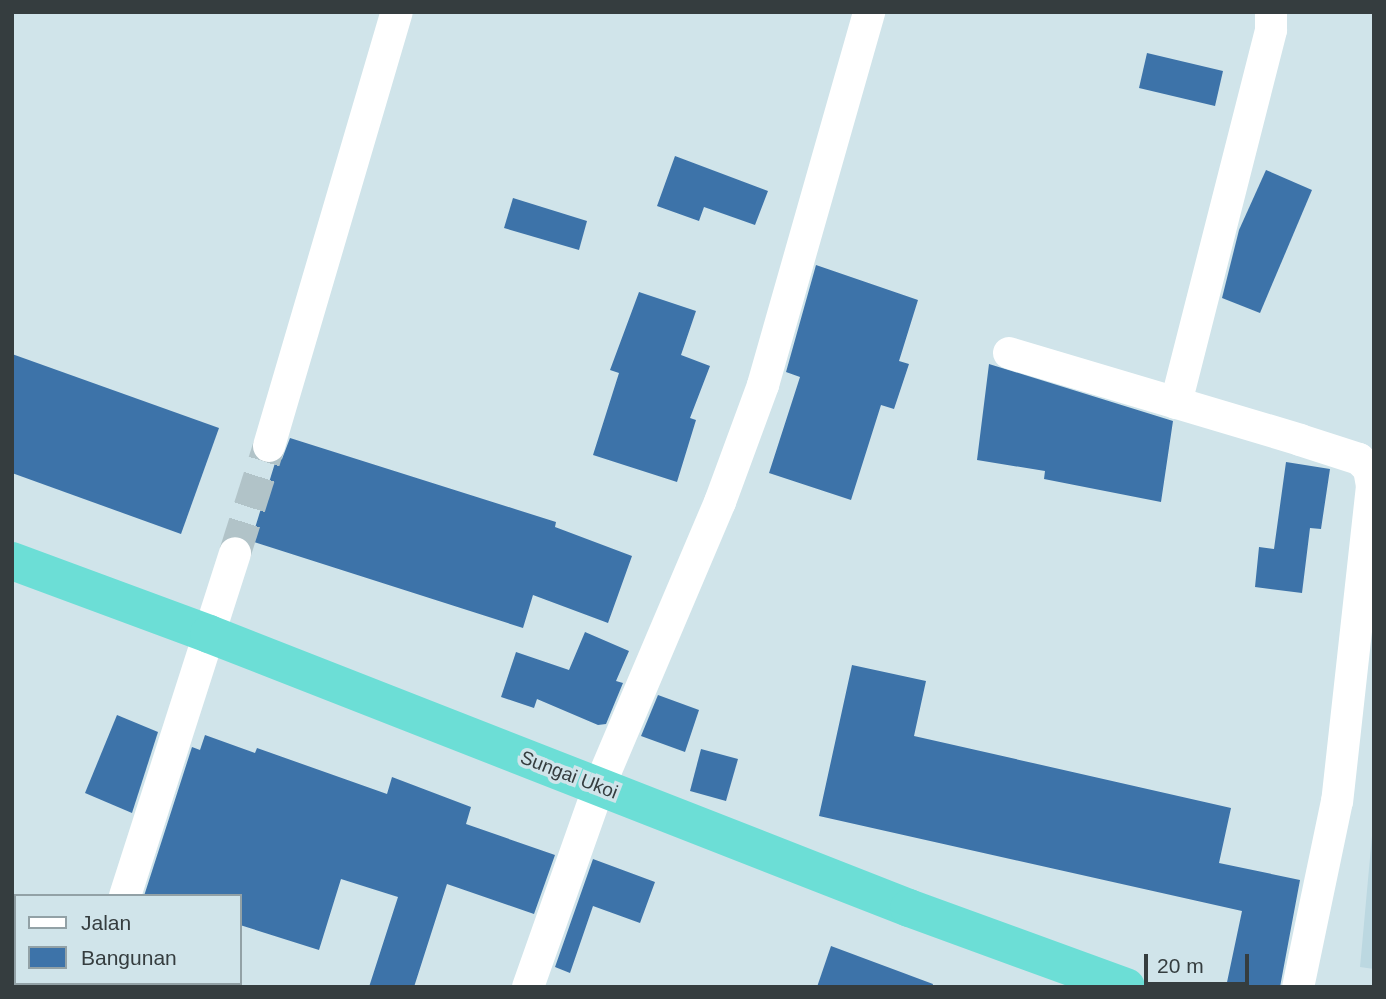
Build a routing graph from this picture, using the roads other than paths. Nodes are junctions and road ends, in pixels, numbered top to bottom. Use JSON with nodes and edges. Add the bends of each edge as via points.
{"nodes":[{"id":1,"x":397,"y":12,"type":"edge"},
{"id":2,"x":869,"y":12,"type":"edge"},
{"id":3,"x":1271,"y":12,"type":"edge"},
{"id":4,"x":1009,"y":353,"type":"dead end"},
{"id":5,"x":1176,"y":403,"type":"junction"},
{"id":6,"x":269,"y":446,"type":"tunnel mouth"},
{"id":7,"x":235,"y":553,"type":"tunnel mouth"},
{"id":8,"x":12,"y":561,"type":"edge"},
{"id":9,"x":209,"y":634,"type":"junction"},
{"id":10,"x":599,"y":787,"type":"junction"},
{"id":11,"x":126,"y":894,"type":"edge"},
{"id":12,"x":528,"y":987,"type":"edge"},
{"id":13,"x":1126,"y":987,"type":"edge"},
{"id":14,"x":1298,"y":987,"type":"edge"}],
"edges":[{"from":1,"to":6,"type":"street"},
{"from":2,"to":10,"type":"street","via":[[762,385],[720,502]]},
{"from":3,"to":5,"type":"street","via":[[1271,30]]},
{"from":4,"to":5,"type":"street"},
{"from":5,"to":14,"type":"street","via":[[1359,459],[1370,469],[1372,486],[1337,801]]},
{"from":7,"to":9,"type":"street"},
{"from":8,"to":9,"type":"highway","name":"Sungai Ukoi"},
{"from":9,"to":10,"type":"highway","name":"Sungai Ukoi"},
{"from":9,"to":11,"type":"street"},
{"from":10,"to":12,"type":"street"},
{"from":10,"to":13,"type":"highway","name":"Sungai Ukoi"}]}
